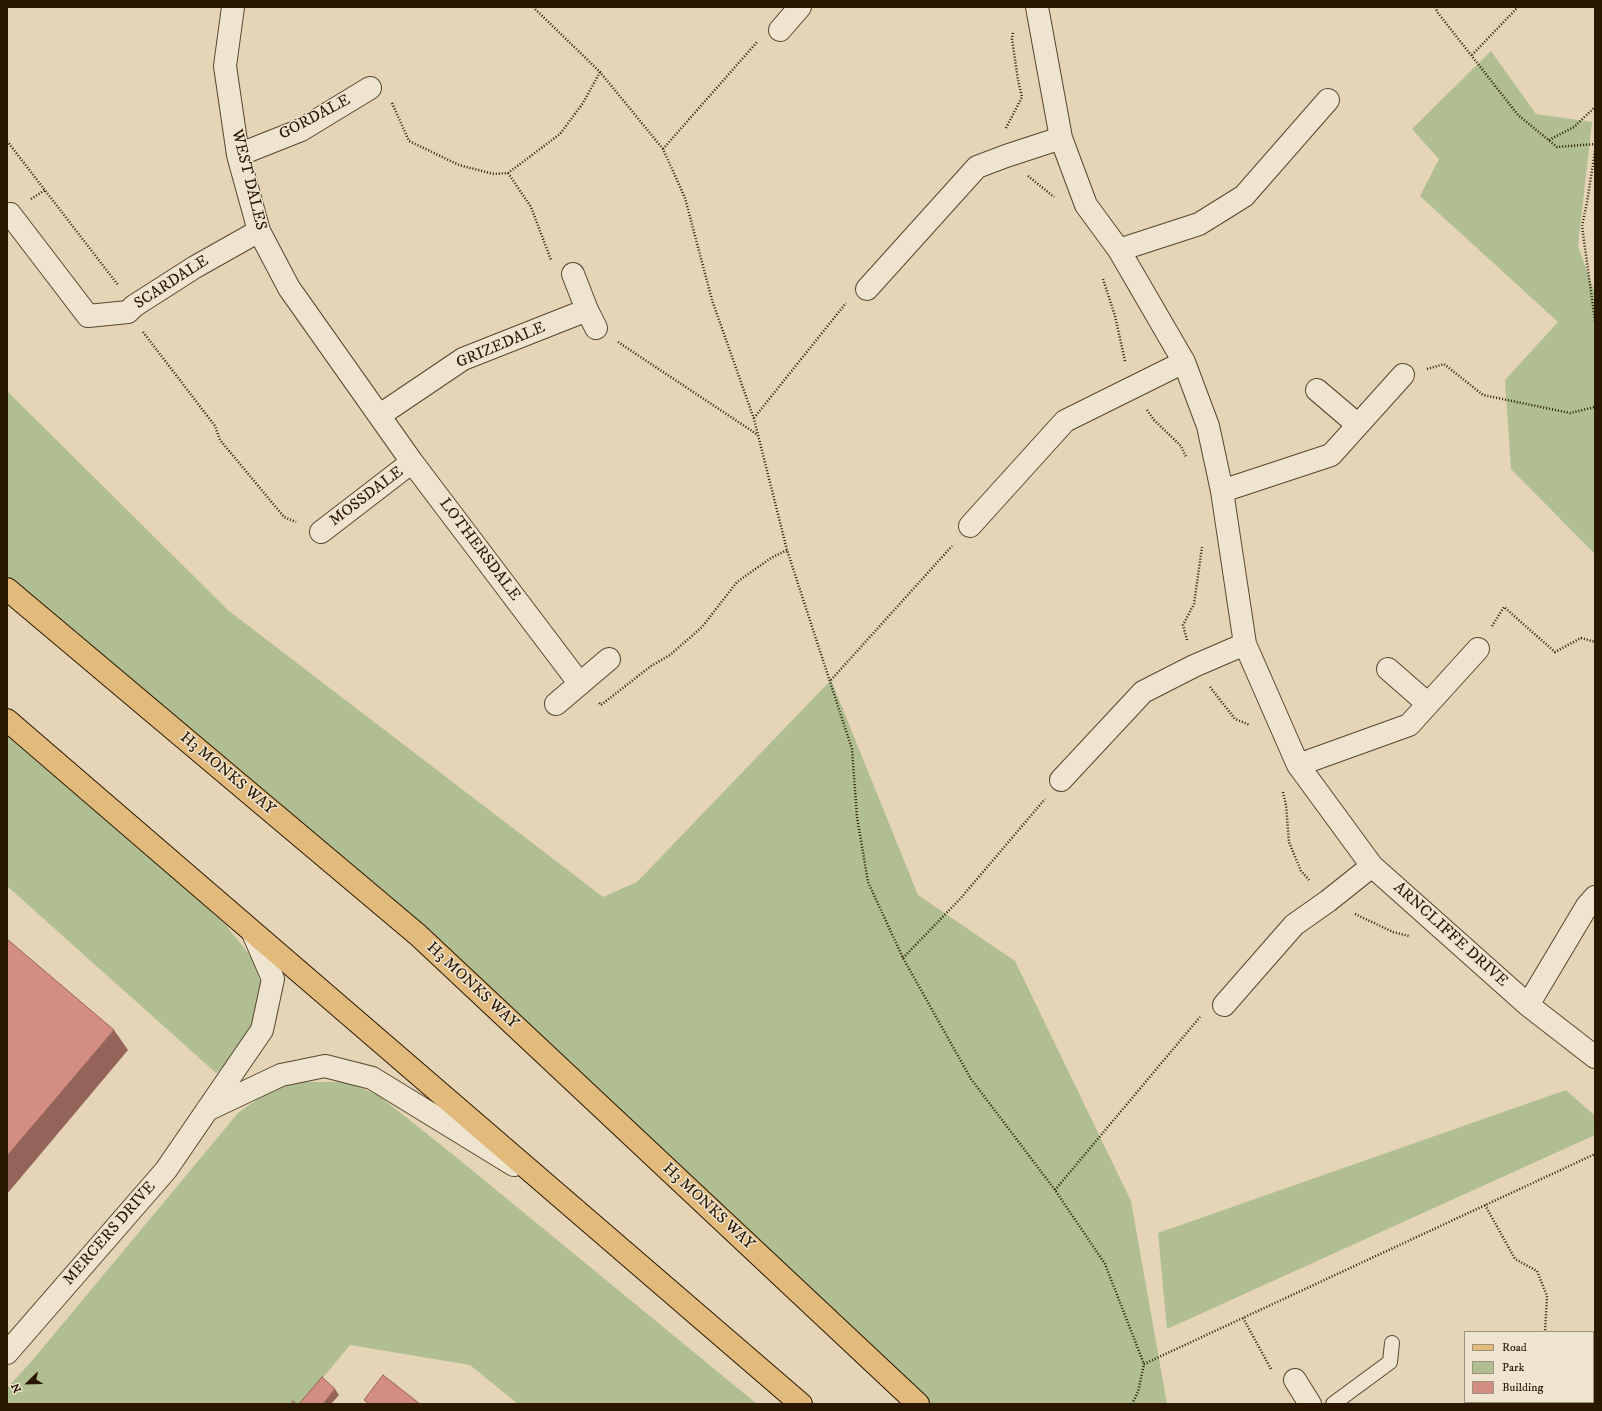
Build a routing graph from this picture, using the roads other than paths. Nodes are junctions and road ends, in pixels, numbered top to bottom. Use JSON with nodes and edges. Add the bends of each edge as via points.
{"nodes":[{"id":1,"x":233,"y":7,"type":"edge"},
{"id":2,"x":800,"y":7,"type":"edge"},
{"id":3,"x":1037,"y":7,"type":"edge"},
{"id":4,"x":780,"y":30,"type":"road end"},
{"id":5,"x":370,"y":88,"type":"road end"},
{"id":6,"x":1328,"y":100,"type":"dead end"},
{"id":7,"x":1061,"y":138,"type":"junction"},
{"id":8,"x":238,"y":155,"type":"junction"},
{"id":9,"x":10,"y":214,"type":"dead end"},
{"id":10,"x":259,"y":231,"type":"junction"},
{"id":11,"x":1119,"y":250,"type":"junction"},
{"id":12,"x":573,"y":274,"type":"road end"},
{"id":13,"x":867,"y":289,"type":"road end"},
{"id":14,"x":1184,"y":362,"type":"junction"},
{"id":15,"x":1403,"y":375,"type":"road end"},
{"id":16,"x":1317,"y":390,"type":"dead end"},
{"id":17,"x":380,"y":415,"type":"junction"},
{"id":18,"x":1358,"y":425,"type":"junction"},
{"id":19,"x":412,"y":462,"type":"junction"},
{"id":20,"x":1222,"y":491,"type":"junction"},
{"id":21,"x":970,"y":526,"type":"road end"},
{"id":22,"x":321,"y":532,"type":"road end"},
{"id":23,"x":7,"y":589,"type":"edge"},
{"id":24,"x":1245,"y":644,"type":"junction"},
{"id":25,"x":1478,"y":649,"type":"road end"},
{"id":26,"x":609,"y":659,"type":"dead end"},
{"id":27,"x":1388,"y":670,"type":"dead end"},
{"id":28,"x":580,"y":684,"type":"junction"},
{"id":29,"x":556,"y":704,"type":"dead end"},
{"id":30,"x":1428,"y":704,"type":"junction"},
{"id":31,"x":7,"y":720,"type":"edge"},
{"id":32,"x":1298,"y":765,"type":"junction"},
{"id":33,"x":1061,"y":780,"type":"road end"},
{"id":34,"x":1372,"y":866,"type":"junction"},
{"id":35,"x":1595,"y":896,"type":"edge"},
{"id":36,"x":253,"y":933,"type":"junction"},
{"id":37,"x":1224,"y":1005,"type":"road end"},
{"id":38,"x":1528,"y":1005,"type":"junction"},
{"id":39,"x":1595,"y":1056,"type":"edge"},
{"id":40,"x":206,"y":1111,"type":"junction"},
{"id":41,"x":549,"y":1186,"type":"junction"},
{"id":42,"x":1392,"y":1343,"type":"dead end"},
{"id":43,"x":7,"y":1353,"type":"edge"},
{"id":44,"x":1295,"y":1380,"type":"road end"},
{"id":45,"x":801,"y":1404,"type":"edge"},
{"id":46,"x":918,"y":1404,"type":"edge"},
{"id":47,"x":1310,"y":1404,"type":"edge"},
{"id":48,"x":1333,"y":1404,"type":"edge"}],
"edges":[{"from":1,"to":8,"type":"street","name":"WEST DALES","via":[[225,66]]},
{"from":2,"to":4,"type":"street"},
{"from":3,"to":7,"type":"street","name":"ARNCLIFFE DRIVE"},
{"from":5,"to":8,"type":"street","name":"GORDALE","via":[[301,130]]},
{"from":6,"to":11,"type":"street","via":[[1244,196],[1199,224]]},
{"from":7,"to":11,"type":"street","name":"ARNCLIFFE DRIVE","via":[[1086,205]]},
{"from":7,"to":13,"type":"street","via":[[976,167]]},
{"from":8,"to":10,"type":"street","name":"WEST DALES"},
{"from":9,"to":10,"type":"street","name":"SCARDALE","via":[[88,316],[131,309],[195,266]]},
{"from":10,"to":17,"type":"street","name":"WEST DALES","via":[[289,288]]},
{"from":11,"to":14,"type":"street","name":"ARNCLIFFE DRIVE"},
{"from":12,"to":17,"type":"street","name":"GRIZEDALE","via":[[591,319],[463,359]]},
{"from":14,"to":20,"type":"street","name":"ARNCLIFFE DRIVE","via":[[1208,426]]},
{"from":14,"to":21,"type":"street","via":[[1064,421]]},
{"from":15,"to":18,"type":"street"},
{"from":16,"to":18,"type":"street"},
{"from":17,"to":19,"type":"street","name":"LOTHERSDALE"},
{"from":18,"to":20,"type":"street","via":[[1331,455]]},
{"from":19,"to":22,"type":"street","name":"MOSSDALE"},
{"from":19,"to":28,"type":"street","name":"LOTHERSDALE"},
{"from":20,"to":24,"type":"street","name":"ARNCLIFFE DRIVE"},
{"from":23,"to":46,"type":"main road","name":"H3 MONKS WAY","via":[[418,935]]},
{"from":24,"to":32,"type":"street","name":"ARNCLIFFE DRIVE"},
{"from":24,"to":33,"type":"street","via":[[1143,692]]},
{"from":25,"to":30,"type":"street"},
{"from":26,"to":28,"type":"street"},
{"from":27,"to":30,"type":"street"},
{"from":28,"to":29,"type":"street"},
{"from":30,"to":32,"type":"street","via":[[1409,725]]},
{"from":31,"to":36,"type":"main road"},
{"from":32,"to":34,"type":"street","name":"ARNCLIFFE DRIVE"},
{"from":34,"to":37,"type":"street","via":[[1294,925]]},
{"from":34,"to":38,"type":"street","name":"ARNCLIFFE DRIVE"},
{"from":35,"to":38,"type":"street"},
{"from":36,"to":40,"type":"street","name":"MERCERS DRIVE","via":[[273,979],[262,1030]]},
{"from":36,"to":41,"type":"main road"},
{"from":38,"to":39,"type":"street","name":"ARNCLIFFE DRIVE"},
{"from":40,"to":41,"type":"street","via":[[281,1075],[325,1066],[372,1078]]},
{"from":40,"to":43,"type":"street","name":"MERCERS DRIVE","via":[[166,1170]]},
{"from":41,"to":45,"type":"main road"},
{"from":42,"to":48,"type":"lane","via":[[1390,1362]]},
{"from":44,"to":47,"type":"street"}]}
